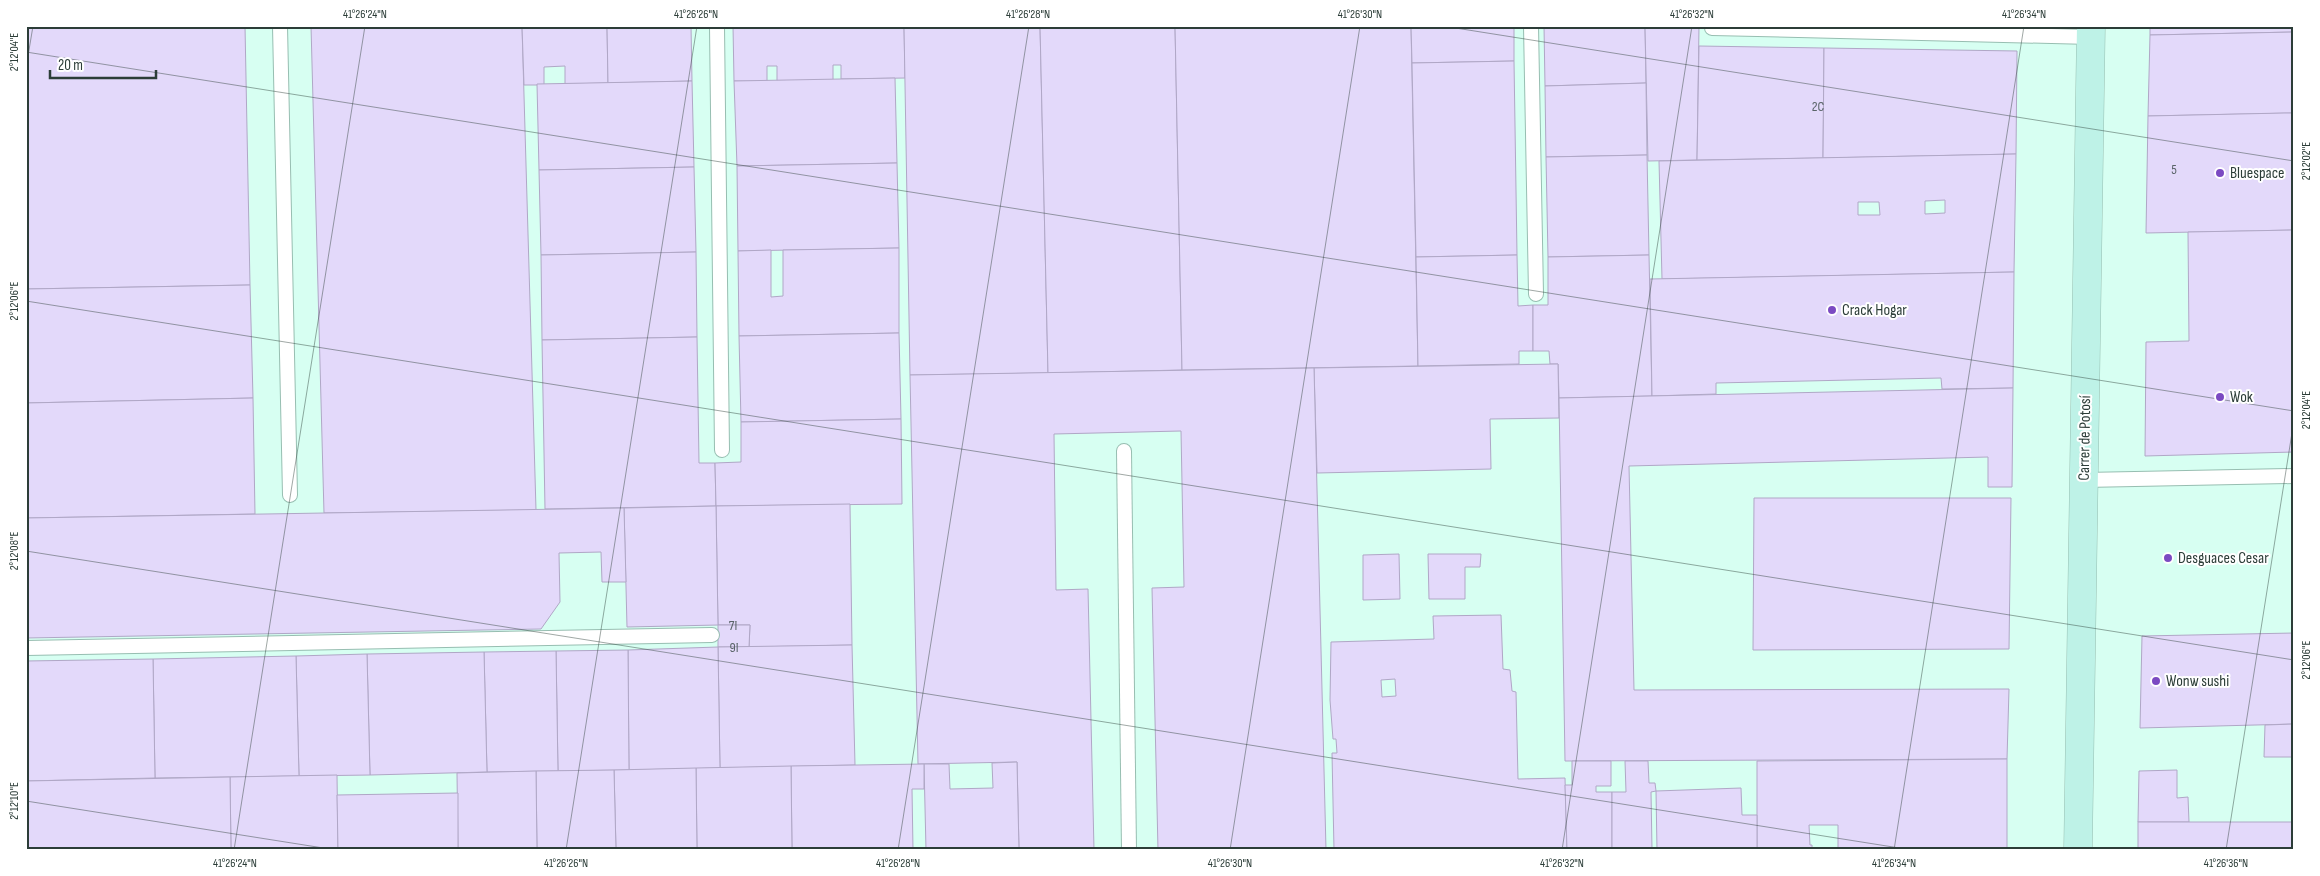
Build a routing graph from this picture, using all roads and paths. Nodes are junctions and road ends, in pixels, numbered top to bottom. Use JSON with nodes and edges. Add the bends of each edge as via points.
{"nodes":[{"id":1,"x":280,"y":26,"type":"edge"},
{"id":2,"x":716,"y":26,"type":"edge"},
{"id":3,"x":1531,"y":26,"type":"edge"},
{"id":4,"x":1712,"y":28,"type":"dead end"},
{"id":5,"x":2091,"y":32,"type":"edge"},
{"id":6,"x":1536,"y":294,"type":"dead end"},
{"id":7,"x":722,"y":450,"type":"dead end"},
{"id":8,"x":1124,"y":452,"type":"dead end"},
{"id":9,"x":2294,"y":476,"type":"edge"},
{"id":10,"x":2084,"y":480,"type":"junction"},
{"id":11,"x":290,"y":495,"type":"dead end"},
{"id":12,"x":712,"y":635,"type":"dead end"},
{"id":13,"x":26,"y":648,"type":"edge"},
{"id":14,"x":1129,"y":850,"type":"edge"},
{"id":15,"x":2078,"y":850,"type":"edge"}],
"edges":[{"from":1,"to":11,"type":"lane"},
{"from":2,"to":7,"type":"lane"},
{"from":3,"to":6,"type":"lane"},
{"from":4,"to":5,"type":"lane"},
{"from":5,"to":10,"type":"street","name":"Carrer de Potosí"},
{"from":8,"to":14,"type":"lane"},
{"from":9,"to":10,"type":"lane"},
{"from":10,"to":15,"type":"street","name":"Carrer de Potosí"},
{"from":12,"to":13,"type":"lane"}]}
